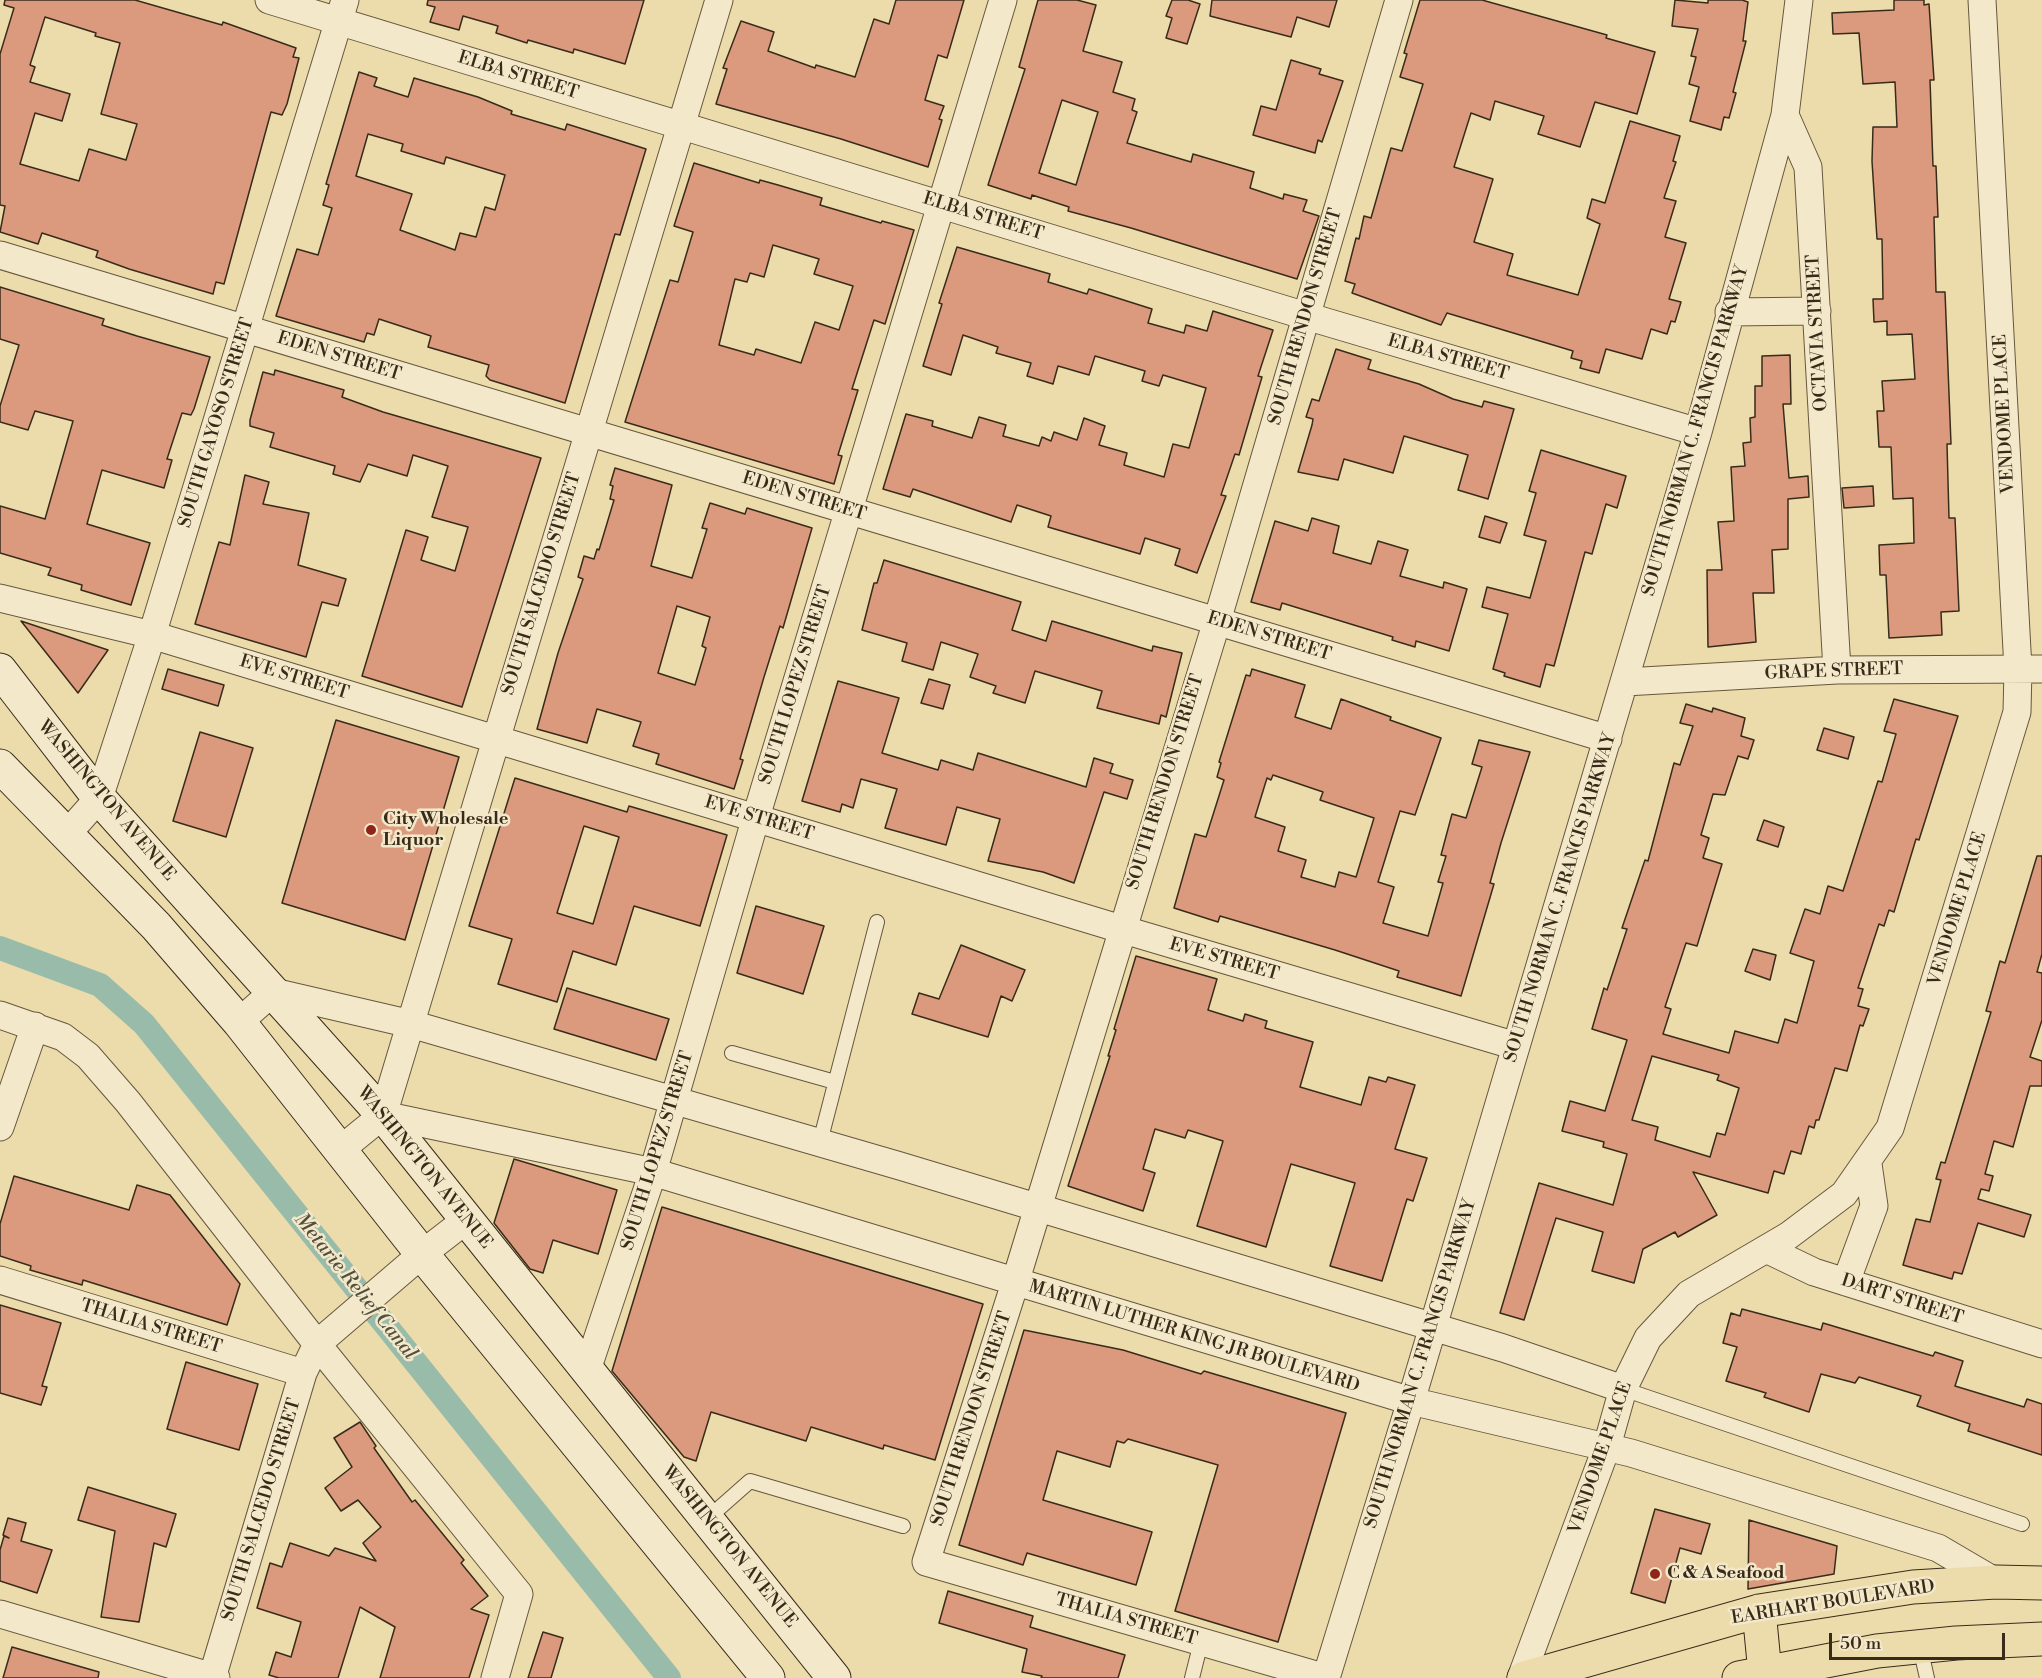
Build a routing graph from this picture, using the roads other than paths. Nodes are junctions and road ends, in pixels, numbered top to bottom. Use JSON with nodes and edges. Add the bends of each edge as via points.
{"nodes":[{"id":1,"x":269,"y":0,"type":"edge"},
{"id":2,"x":719,"y":0,"type":"edge"},
{"id":3,"x":1003,"y":0,"type":"edge"},
{"id":4,"x":1400,"y":0,"type":"edge"},
{"id":5,"x":1799,"y":0,"type":"edge"},
{"id":6,"x":1982,"y":0,"type":"edge"},
{"id":7,"x":342,"y":11,"type":"edge"},
{"id":8,"x":1785,"y":115,"type":"junction"},
{"id":9,"x":681,"y":125,"type":"junction"},
{"id":10,"x":943,"y":205,"type":"junction"},
{"id":11,"x":0,"y":255,"type":"edge"},
{"id":12,"x":1816,"y":310,"type":"junction"},
{"id":13,"x":1729,"y":312,"type":"junction"},
{"id":14,"x":1306,"y":316,"type":"junction"},
{"id":15,"x":245,"y":329,"type":"junction"},
{"id":16,"x":588,"y":432,"type":"junction"},
{"id":17,"x":1698,"y":432,"type":"junction"},
{"id":18,"x":849,"y":511,"type":"junction"},
{"id":19,"x":0,"y":598,"type":"edge"},
{"id":20,"x":1216,"y":621,"type":"junction"},
{"id":21,"x":152,"y":635,"type":"junction"},
{"id":22,"x":2030,"y":669,"type":"edge"},
{"id":23,"x":0,"y":670,"type":"edge"},
{"id":24,"x":1837,"y":670,"type":"junction"},
{"id":25,"x":1625,"y":682,"type":"junction"},
{"id":26,"x":1608,"y":739,"type":"junction"},
{"id":27,"x":495,"y":740,"type":"junction"},
{"id":28,"x":0,"y":766,"type":"edge"},
{"id":29,"x":99,"y":798,"type":"junction"},
{"id":30,"x":756,"y":818,"type":"junction"},
{"id":31,"x":67,"y":834,"type":"junction"},
{"id":32,"x":877,"y":922,"type":"dead end"},
{"id":33,"x":1121,"y":930,"type":"junction"},
{"id":34,"x":273,"y":992,"type":"junction"},
{"id":35,"x":0,"y":1015,"type":"edge"},
{"id":36,"x":239,"y":1022,"type":"junction"},
{"id":37,"x":411,"y":1024,"type":"junction"},
{"id":38,"x":35,"y":1026,"type":"junction"},
{"id":39,"x":1516,"y":1046,"type":"junction"},
{"id":40,"x":732,"y":1053,"type":"dead end"},
{"id":41,"x":835,"y":1082,"type":"junction"},
{"id":42,"x":675,"y":1100,"type":"junction"},
{"id":43,"x":383,"y":1115,"type":"junction"},
{"id":44,"x":1,"y":1121,"type":"edge"},
{"id":45,"x":820,"y":1142,"type":"junction"},
{"id":46,"x":340,"y":1150,"type":"junction"},
{"id":47,"x":1868,"y":1164,"type":"junction"},
{"id":48,"x":653,"y":1172,"type":"junction"},
{"id":49,"x":1037,"y":1208,"type":"junction"},
{"id":50,"x":466,"y":1220,"type":"junction"},
{"id":51,"x":1766,"y":1249,"type":"junction"},
{"id":52,"x":422,"y":1254,"type":"junction"},
{"id":53,"x":0,"y":1280,"type":"edge"},
{"id":54,"x":1846,"y":1282,"type":"junction"},
{"id":55,"x":1015,"y":1283,"type":"junction"},
{"id":56,"x":1432,"y":1328,"type":"junction"},
{"id":57,"x":317,"y":1344,"type":"junction"},
{"id":58,"x":2042,"y":1344,"type":"edge"},
{"id":59,"x":587,"y":1370,"type":"junction"},
{"id":60,"x":303,"y":1373,"type":"junction"},
{"id":61,"x":1623,"y":1389,"type":"junction"},
{"id":62,"x":1411,"y":1401,"type":"junction"},
{"id":63,"x":1607,"y":1446,"type":"junction"},
{"id":64,"x":707,"y":1519,"type":"junction"},
{"id":65,"x":2022,"y":1524,"type":"dead end"},
{"id":66,"x":903,"y":1526,"type":"dead end"},
{"id":67,"x":926,"y":1562,"type":"joint"},
{"id":68,"x":1996,"y":1582,"type":"junction"},
{"id":69,"x":2042,"y":1583,"type":"edge"},
{"id":70,"x":1759,"y":1611,"type":"junction"},
{"id":71,"x":0,"y":1614,"type":"edge"},
{"id":72,"x":2042,"y":1639,"type":"edge"},
{"id":73,"x":1201,"y":1642,"type":"junction"},
{"id":74,"x":1920,"y":1647,"type":"junction"},
{"id":75,"x":1752,"y":1675,"type":"edge"},
{"id":76,"x":213,"y":1678,"type":"edge"},
{"id":77,"x":495,"y":1678,"type":"edge"},
{"id":78,"x":768,"y":1678,"type":"edge"},
{"id":79,"x":834,"y":1678,"type":"edge"},
{"id":80,"x":1192,"y":1678,"type":"edge"},
{"id":81,"x":1326,"y":1678,"type":"edge"},
{"id":82,"x":1523,"y":1678,"type":"edge"},
{"id":83,"x":1927,"y":1678,"type":"edge"}],
"edges":[{"from":1,"to":7,"type":"street","name":"ELBA STREET"},
{"from":2,"to":9,"type":"street","name":"SOUTH SALCEDO STREET"},
{"from":3,"to":10,"type":"street","name":"SOUTH LOPEZ STREET"},
{"from":4,"to":14,"type":"street","name":"SOUTH RENDON STREET"},
{"from":5,"to":8,"type":"street"},
{"from":6,"to":22,"type":"street","name":"VENDOME PLACE"},
{"from":7,"to":9,"type":"street","name":"ELBA STREET"},
{"from":7,"to":15,"type":"street","name":"SOUTH GAYOSO STREET"},
{"from":8,"to":12,"type":"street","name":"OCTAVIA STREET","via":[[1808,167]]},
{"from":8,"to":13,"type":"street","name":"SOUTH NORMAN C. FRANCIS PARKWAY"},
{"from":9,"to":10,"type":"street","name":"ELBA STREET"},
{"from":9,"to":16,"type":"street","name":"SOUTH SALCEDO STREET"},
{"from":10,"to":14,"type":"street","name":"ELBA STREET"},
{"from":10,"to":18,"type":"street","name":"SOUTH LOPEZ STREET"},
{"from":11,"to":15,"type":"street","name":"EDEN STREET"},
{"from":12,"to":13,"type":"street"},
{"from":12,"to":24,"type":"street","name":"OCTAVIA STREET"},
{"from":13,"to":17,"type":"street","name":"SOUTH NORMAN C. FRANCIS PARKWAY"},
{"from":14,"to":17,"type":"street","name":"ELBA STREET"},
{"from":14,"to":20,"type":"street","name":"SOUTH RENDON STREET"},
{"from":15,"to":16,"type":"street","name":"EDEN STREET"},
{"from":15,"to":21,"type":"street","name":"SOUTH GAYOSO STREET"},
{"from":16,"to":18,"type":"street","name":"EDEN STREET"},
{"from":16,"to":27,"type":"street","name":"SOUTH SALCEDO STREET"},
{"from":17,"to":25,"type":"street","name":"SOUTH NORMAN C. FRANCIS PARKWAY"},
{"from":18,"to":20,"type":"street","name":"EDEN STREET"},
{"from":18,"to":30,"type":"street","name":"SOUTH LOPEZ STREET"},
{"from":19,"to":21,"type":"street","name":"EVE STREET"},
{"from":20,"to":26,"type":"street","name":"EDEN STREET"},
{"from":20,"to":33,"type":"street","name":"SOUTH RENDON STREET"},
{"from":21,"to":27,"type":"street","name":"EVE STREET"},
{"from":21,"to":29,"type":"street","name":"SOUTH GAYOSO STREET"},
{"from":22,"to":24,"type":"street","name":"GRAPE STREET"},
{"from":22,"to":47,"type":"street","name":"VENDOME PLACE","via":[[1890,1128]]},
{"from":23,"to":29,"type":"street","name":"WASHINGTON AVENUE"},
{"from":24,"to":25,"type":"street","name":"GRAPE STREET"},
{"from":25,"to":26,"type":"street","name":"SOUTH NORMAN C. FRANCIS PARKWAY"},
{"from":26,"to":39,"type":"street","name":"SOUTH NORMAN C. FRANCIS PARKWAY"},
{"from":27,"to":30,"type":"street","name":"EVE STREET"},
{"from":27,"to":37,"type":"street","name":"SOUTH SALCEDO STREET"},
{"from":28,"to":31,"type":"street"},
{"from":29,"to":31,"type":"street","name":"SOUTH GAYOSO STREET"},
{"from":29,"to":34,"type":"street","name":"WASHINGTON AVENUE"},
{"from":30,"to":33,"type":"street","name":"EVE STREET"},
{"from":30,"to":42,"type":"street","name":"SOUTH LOPEZ STREET"},
{"from":31,"to":36,"type":"street","via":[[156,926]]},
{"from":32,"to":41,"type":"lane"},
{"from":33,"to":39,"type":"street","name":"EVE STREET"},
{"from":33,"to":49,"type":"street","name":"SOUTH RENDON STREET"},
{"from":34,"to":36,"type":"street"},
{"from":34,"to":37,"type":"street"},
{"from":34,"to":43,"type":"street","name":"WASHINGTON AVENUE"},
{"from":35,"to":38,"type":"street"},
{"from":36,"to":46,"type":"street"},
{"from":37,"to":42,"type":"street"},
{"from":37,"to":43,"type":"street","name":"SOUTH SALCEDO STREET"},
{"from":38,"to":44,"type":"street"},
{"from":38,"to":57,"type":"street","via":[[63,1037],[88,1056]]},
{"from":39,"to":56,"type":"street","name":"SOUTH NORMAN C. FRANCIS PARKWAY"},
{"from":40,"to":41,"type":"lane"},
{"from":41,"to":45,"type":"lane"},
{"from":42,"to":45,"type":"street"},
{"from":42,"to":48,"type":"street","name":"SOUTH LOPEZ STREET"},
{"from":43,"to":46,"type":"street"},
{"from":43,"to":48,"type":"street","name":"MARTIN LUTHER KING JR BOULEVARD"},
{"from":43,"to":50,"type":"street","name":"WASHINGTON AVENUE"},
{"from":45,"to":49,"type":"street"},
{"from":46,"to":52,"type":"street"},
{"from":47,"to":51,"type":"street","name":"VENDOME PLACE","via":[[1844,1194]]},
{"from":47,"to":54,"type":"street","via":[[1874,1206]]},
{"from":48,"to":55,"type":"street","name":"MARTIN LUTHER KING JR BOULEVARD"},
{"from":48,"to":59,"type":"street","name":"SOUTH LOPEZ STREET"},
{"from":49,"to":55,"type":"street","name":"SOUTH RENDON STREET"},
{"from":49,"to":56,"type":"street"},
{"from":50,"to":52,"type":"street"},
{"from":50,"to":59,"type":"street","name":"WASHINGTON AVENUE"},
{"from":51,"to":54,"type":"street","name":"DART STREET"},
{"from":51,"to":61,"type":"street","name":"VENDOME PLACE","via":[[1689,1294],[1663,1319],[1648,1338]]},
{"from":52,"to":57,"type":"street"},
{"from":52,"to":78,"type":"street"},
{"from":53,"to":60,"type":"street","name":"THALIA STREET"},
{"from":54,"to":58,"type":"street","name":"DART STREET"},
{"from":55,"to":62,"type":"street","name":"MARTIN LUTHER KING JR BOULEVARD"},
{"from":55,"to":67,"type":"street","name":"SOUTH RENDON STREET"},
{"from":56,"to":61,"type":"street"},
{"from":56,"to":62,"type":"street","name":"SOUTH NORMAN C. FRANCIS PARKWAY"},
{"from":57,"to":60,"type":"street","name":"SOUTH SALCEDO STREET"},
{"from":57,"to":77,"type":"street","via":[[519,1594]]},
{"from":59,"to":64,"type":"street","name":"WASHINGTON AVENUE"},
{"from":60,"to":76,"type":"street","name":"SOUTH SALCEDO STREET"},
{"from":61,"to":63,"type":"street","name":"VENDOME PLACE"},
{"from":61,"to":65,"type":"lane"},
{"from":62,"to":63,"type":"street","name":"MARTIN LUTHER KING JR BOULEVARD"},
{"from":62,"to":81,"type":"street","name":"SOUTH NORMAN C. FRANCIS PARKWAY"},
{"from":63,"to":68,"type":"street","name":"MARTIN LUTHER KING JR BOULEVARD","via":[[1938,1548]]},
{"from":63,"to":82,"type":"street","name":"VENDOME PLACE"},
{"from":64,"to":66,"type":"lane","via":[[750,1481]]},
{"from":64,"to":79,"type":"street","name":"WASHINGTON AVENUE"},
{"from":67,"to":73,"type":"street","name":"THALIA STREET"},
{"from":68,"to":69,"type":"main road","name":"EARHART BOULEVARD"},
{"from":68,"to":70,"type":"main road","name":"EARHART BOULEVARD","via":[[1912,1587]]},
{"from":70,"to":75,"type":"main road"},
{"from":70,"to":82,"type":"main road","name":"EARHART BOULEVARD"},
{"from":71,"to":76,"type":"street"},
{"from":72,"to":74,"type":"main road"},
{"from":73,"to":80,"type":"lane"},
{"from":73,"to":81,"type":"street","name":"THALIA STREET"},
{"from":74,"to":75,"type":"main road"},
{"from":74,"to":83,"type":"lane"}]}
